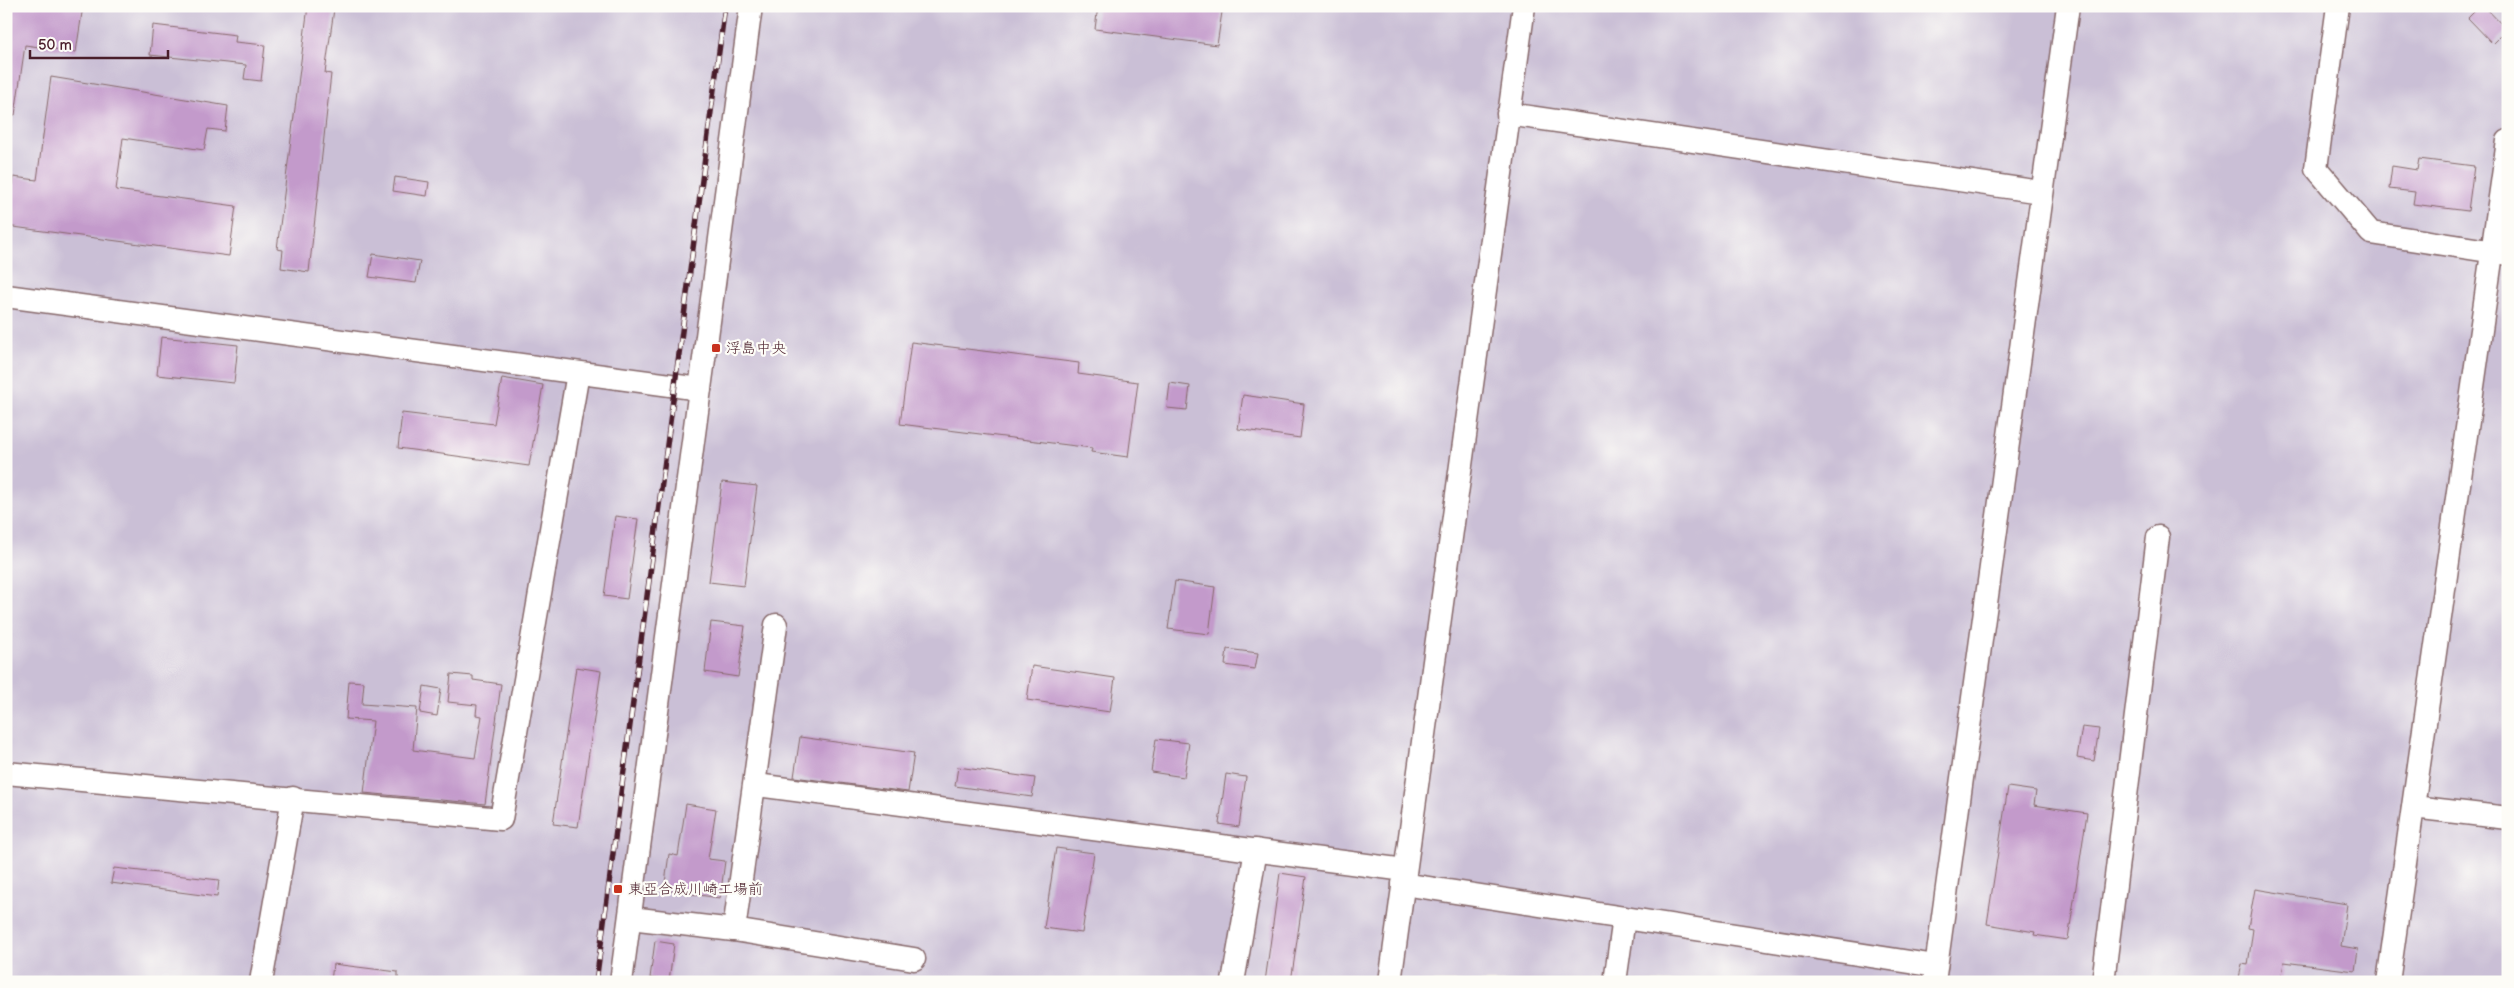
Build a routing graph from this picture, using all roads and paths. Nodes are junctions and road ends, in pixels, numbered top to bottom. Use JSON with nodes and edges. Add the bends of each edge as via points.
{"nodes":[{"id":1,"x":751,"y":6,"type":"edge"},
{"id":2,"x":1524,"y":6,"type":"edge"},
{"id":3,"x":2068,"y":6,"type":"edge"},
{"id":4,"x":2338,"y":6,"type":"edge"},
{"id":5,"x":1508,"y":114,"type":"junction"},
{"id":6,"x":2508,"y":141,"type":"edge"},
{"id":7,"x":2041,"y":192,"type":"junction"},
{"id":8,"x":2500,"y":253,"type":"edge"},
{"id":9,"x":6,"y":296,"type":"edge"},
{"id":10,"x":578,"y":373,"type":"junction"},
{"id":11,"x":700,"y":389,"type":"junction"},
{"id":12,"x":2158,"y":537,"type":"dead end"},
{"id":13,"x":776,"y":625,"type":"dead end"},
{"id":14,"x":6,"y":773,"type":"edge"},
{"id":15,"x":756,"y":785,"type":"junction"},
{"id":16,"x":293,"y":798,"type":"junction"},
{"id":17,"x":2414,"y":806,"type":"junction"},
{"id":18,"x":2508,"y":818,"type":"edge"},
{"id":19,"x":1256,"y":850,"type":"junction"},
{"id":20,"x":1404,"y":877,"type":"junction"},
{"id":21,"x":630,"y":918,"type":"junction"},
{"id":22,"x":1624,"y":918,"type":"junction"},
{"id":23,"x":734,"y":930,"type":"junction"},
{"id":24,"x":914,"y":959,"type":"dead end"},
{"id":25,"x":1935,"y":974,"type":"edge"},
{"id":26,"x":261,"y":982,"type":"edge"},
{"id":27,"x":621,"y":982,"type":"edge"},
{"id":28,"x":1233,"y":982,"type":"edge"},
{"id":29,"x":1390,"y":982,"type":"edge"},
{"id":30,"x":1615,"y":982,"type":"edge"},
{"id":31,"x":2103,"y":982,"type":"edge"},
{"id":32,"x":2388,"y":982,"type":"edge"}],
"edges":[{"from":1,"to":11,"type":"street"},
{"from":2,"to":5,"type":"street"},
{"from":3,"to":7,"type":"street"},
{"from":4,"to":8,"type":"street","via":[[2316,168],[2371,233]]},
{"from":5,"to":7,"type":"street"},
{"from":5,"to":20,"type":"street"},
{"from":6,"to":8,"type":"street"},
{"from":7,"to":25,"type":"street"},
{"from":8,"to":17,"type":"street"},
{"from":9,"to":10,"type":"street"},
{"from":10,"to":11,"type":"street"},
{"from":10,"to":16,"type":"street","via":[[501,819]]},
{"from":11,"to":21,"type":"street"},
{"from":12,"to":31,"type":"street"},
{"from":13,"to":15,"type":"street"},
{"from":14,"to":16,"type":"street"},
{"from":15,"to":19,"type":"street"},
{"from":15,"to":23,"type":"street"},
{"from":16,"to":26,"type":"street"},
{"from":17,"to":18,"type":"street"},
{"from":17,"to":32,"type":"street"},
{"from":19,"to":20,"type":"street"},
{"from":19,"to":28,"type":"street"},
{"from":20,"to":22,"type":"street"},
{"from":20,"to":29,"type":"street"},
{"from":21,"to":23,"type":"street"},
{"from":21,"to":27,"type":"street"},
{"from":22,"to":25,"type":"street"},
{"from":22,"to":30,"type":"street"},
{"from":23,"to":24,"type":"street"}]}
